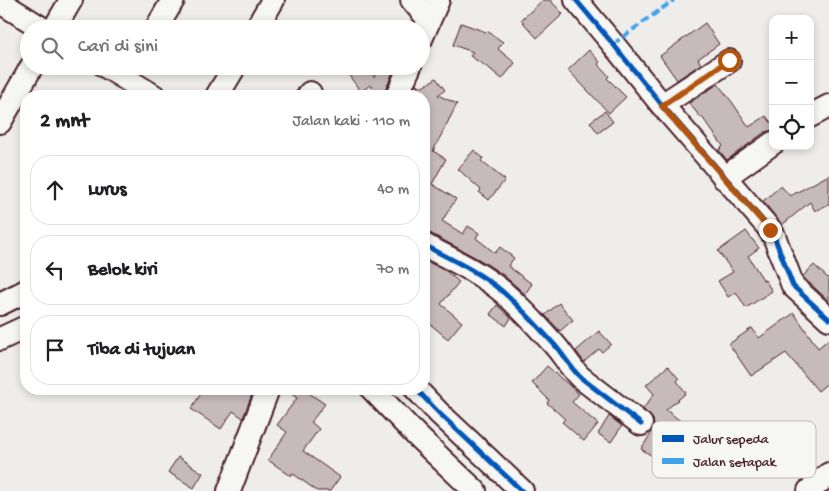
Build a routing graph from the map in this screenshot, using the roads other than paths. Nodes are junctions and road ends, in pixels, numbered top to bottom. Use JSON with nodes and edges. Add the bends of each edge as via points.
{"nodes":[{"id":1,"x":71,"y":0,"type":"edge"},
{"id":2,"x":173,"y":0,"type":"edge"},
{"id":3,"x":273,"y":0,"type":"edge"},
{"id":4,"x":412,"y":0,"type":"edge"},
{"id":5,"x":576,"y":0,"type":"edge"},
{"id":6,"x":0,"y":2,"type":"edge"},
{"id":7,"x":29,"y":20,"type":"edge"},
{"id":8,"x":59,"y":20,"type":"edge"},
{"id":9,"x":161,"y":20,"type":"edge"},
{"id":10,"x":261,"y":20,"type":"edge"},
{"id":11,"x":429,"y":20,"type":"edge"},
{"id":12,"x":729,"y":60,"type":"dead end"},
{"id":13,"x":27,"y":75,"type":"edge"},
{"id":14,"x":230,"y":75,"type":"edge"},
{"id":15,"x":406,"y":75,"type":"edge"},
{"id":16,"x":126,"y":81,"type":"edge"},
{"id":17,"x":143,"y":90,"type":"edge"},
{"id":18,"x":221,"y":90,"type":"edge"},
{"id":19,"x":400,"y":90,"type":"edge"},
{"id":20,"x":662,"y":106,"type":"junction"},
{"id":21,"x":829,"y":106,"type":"edge"},
{"id":22,"x":814,"y":114,"type":"edge"},
{"id":23,"x":0,"y":122,"type":"edge"},
{"id":24,"x":769,"y":146,"type":"edge"},
{"id":25,"x":724,"y":178,"type":"junction"},
{"id":26,"x":430,"y":248,"type":"edge"},
{"id":27,"x":20,"y":295,"type":"edge"},
{"id":28,"x":0,"y":304,"type":"edge"},
{"id":29,"x":829,"y":319,"type":"edge"},
{"id":30,"x":20,"y":330,"type":"edge"},
{"id":31,"x":0,"y":339,"type":"edge"},
{"id":32,"x":266,"y":395,"type":"edge"},
{"id":33,"x":378,"y":395,"type":"edge"},
{"id":34,"x":422,"y":395,"type":"edge"},
{"id":35,"x":641,"y":424,"type":"dead end"},
{"id":36,"x":829,"y":474,"type":"edge"},
{"id":37,"x":229,"y":491,"type":"edge"},
{"id":38,"x":476,"y":491,"type":"edge"},
{"id":39,"x":522,"y":491,"type":"edge"},
{"id":40,"x":809,"y":491,"type":"edge"}],
"edges":[{"from":1,"to":8,"type":"street"},
{"from":2,"to":9,"type":"street"},
{"from":3,"to":10,"type":"street"},
{"from":4,"to":11,"type":"street"},
{"from":5,"to":20,"type":"street"},
{"from":6,"to":7,"type":"street"},
{"from":12,"to":20,"type":"street"},
{"from":13,"to":23,"type":"street"},
{"from":14,"to":18,"type":"street"},
{"from":15,"to":19,"type":"street"},
{"from":16,"to":17,"type":"street"},
{"from":20,"to":25,"type":"street"},
{"from":21,"to":22,"type":"street"},
{"from":24,"to":25,"type":"street"},
{"from":25,"to":29,"type":"street","via":[[774,236],[793,286]]},
{"from":26,"to":35,"type":"street","via":[[477,273],[502,291],[553,342],[580,377]]},
{"from":27,"to":28,"type":"street"},
{"from":30,"to":31,"type":"street"},
{"from":32,"to":37,"type":"street"},
{"from":33,"to":38,"type":"street"},
{"from":34,"to":39,"type":"street"},
{"from":36,"to":40,"type":"street"}]}
